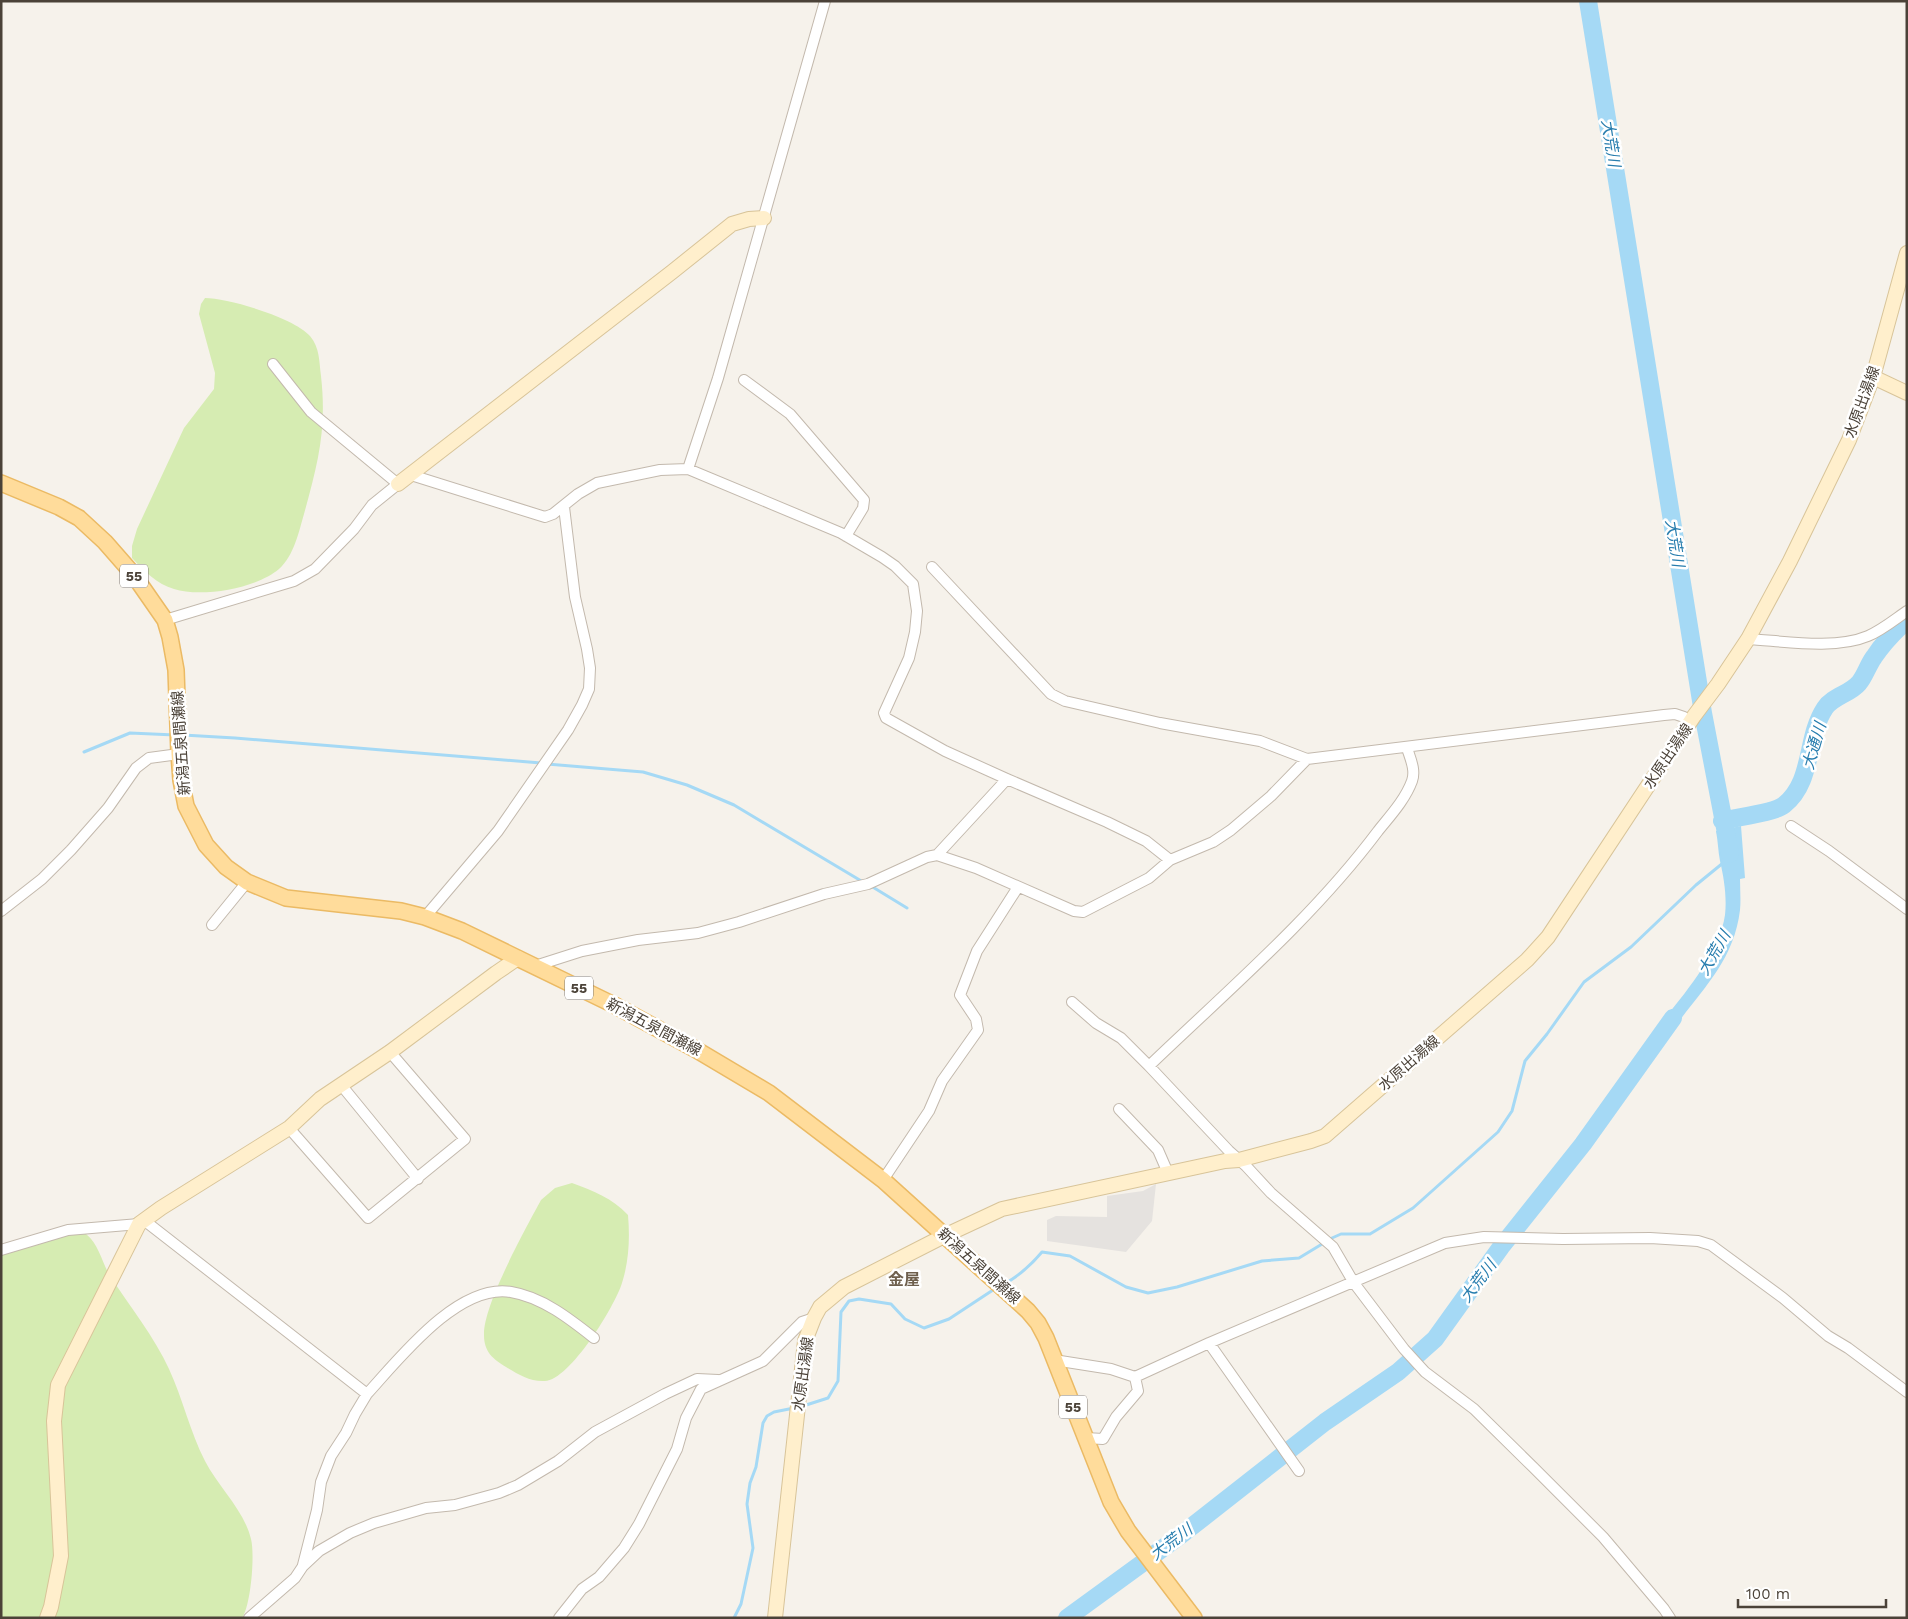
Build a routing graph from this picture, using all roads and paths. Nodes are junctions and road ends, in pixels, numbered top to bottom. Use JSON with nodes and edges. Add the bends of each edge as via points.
{"nodes":[{"id":1,"x":825,"y":1,"type":"edge"},
{"id":2,"x":764,"y":218,"type":"junction"},
{"id":3,"x":1907,"y":252,"type":"edge"},
{"id":4,"x":1904,"y":277,"type":"edge"},
{"id":5,"x":273,"y":364,"type":"dead end"},
{"id":6,"x":1873,"y":377,"type":"junction"},
{"id":7,"x":744,"y":380,"type":"dead end"},
{"id":8,"x":1907,"y":393,"type":"edge"},
{"id":9,"x":688,"y":469,"type":"junction"},
{"id":10,"x":411,"y":475,"type":"junction"},
{"id":11,"x":1,"y":483,"type":"edge"},
{"id":12,"x":398,"y":484,"type":"junction"},
{"id":13,"x":564,"y":507,"type":"junction"},
{"id":14,"x":846,"y":536,"type":"junction"},
{"id":15,"x":932,"y":566,"type":"dead end"},
{"id":16,"x":1907,"y":610,"type":"edge"},
{"id":17,"x":165,"y":620,"type":"junction"},
{"id":18,"x":1748,"y":639,"type":"junction"},
{"id":19,"x":1691,"y":721,"type":"junction"},
{"id":20,"x":178,"y":742,"type":"junction"},
{"id":21,"x":1407,"y":748,"type":"junction"},
{"id":22,"x":1307,"y":759,"type":"junction"},
{"id":23,"x":1007,"y":779,"type":"junction"},
{"id":24,"x":1791,"y":826,"type":"dead end"},
{"id":25,"x":936,"y":855,"type":"junction"},
{"id":26,"x":1170,"y":860,"type":"junction"},
{"id":27,"x":248,"y":882,"type":"junction"},
{"id":28,"x":1018,"y":887,"type":"junction"},
{"id":29,"x":1907,"y":910,"type":"edge"},
{"id":30,"x":1,"y":911,"type":"edge"},
{"id":31,"x":425,"y":917,"type":"junction"},
{"id":32,"x":212,"y":925,"type":"dead end"},
{"id":33,"x":518,"y":958,"type":"junction"},
{"id":34,"x":535,"y":966,"type":"junction"},
{"id":35,"x":1072,"y":1002,"type":"dead end"},
{"id":36,"x":390,"y":1052,"type":"junction"},
{"id":37,"x":1149,"y":1066,"type":"junction"},
{"id":38,"x":342,"y":1086,"type":"junction"},
{"id":39,"x":1119,"y":1109,"type":"dead end"},
{"id":40,"x":289,"y":1128,"type":"junction"},
{"id":41,"x":1239,"y":1160,"type":"junction"},
{"id":42,"x":1168,"y":1173,"type":"junction"},
{"id":43,"x":418,"y":1179,"type":"junction"},
{"id":44,"x":883,"y":1180,"type":"junction"},
{"id":45,"x":142,"y":1223,"type":"junction"},
{"id":46,"x":944,"y":1236,"type":"junction"},
{"id":47,"x":1,"y":1250,"type":"edge"},
{"id":48,"x":1354,"y":1283,"type":"junction"},
{"id":49,"x":814,"y":1318,"type":"junction"},
{"id":50,"x":594,"y":1338,"type":"dead end"},
{"id":51,"x":1209,"y":1343,"type":"junction"},
{"id":52,"x":1054,"y":1360,"type":"junction"},
{"id":53,"x":1135,"y":1377,"type":"junction"},
{"id":54,"x":718,"y":1380,"type":"junction"},
{"id":55,"x":1907,"y":1392,"type":"edge"},
{"id":56,"x":367,"y":1394,"type":"junction"},
{"id":57,"x":1086,"y":1438,"type":"junction"},
{"id":58,"x":1298,"y":1470,"type":"dead end"},
{"id":59,"x":303,"y":1566,"type":"junction"},
{"id":60,"x":47,"y":1618,"type":"edge"},
{"id":61,"x":249,"y":1618,"type":"edge"},
{"id":62,"x":559,"y":1618,"type":"edge"},
{"id":63,"x":774,"y":1618,"type":"edge"},
{"id":64,"x":1194,"y":1618,"type":"edge"},
{"id":65,"x":1670,"y":1618,"type":"edge"}],
"edges":[{"from":1,"to":2,"type":"street"},
{"from":2,"to":9,"type":"street"},
{"from":2,"to":10,"type":"main road","via":[[749,218],[732,224]]},
{"from":3,"to":4,"type":"main road","name":"水原出湯線"},
{"from":4,"to":6,"type":"main road","name":"水原出湯線"},
{"from":5,"to":12,"type":"street","via":[[311,412]]},
{"from":6,"to":8,"type":"main road"},
{"from":6,"to":18,"type":"main road","name":"水原出湯線","via":[[1849,440]]},
{"from":7,"to":14,"type":"street","via":[[790,414],[864,500],[863,508]]},
{"from":9,"to":13,"type":"street","via":[[660,470],[597,483]]},
{"from":9,"to":14,"type":"street"},
{"from":10,"to":12,"type":"main road"},
{"from":10,"to":13,"type":"street","via":[[545,517]]},
{"from":11,"to":17,"type":"main road","name":"新潟五泉間瀬線","number":"55","via":[[79,518],[133,574]]},
{"from":12,"to":17,"type":"street","via":[[372,505],[354,529],[315,568],[294,581]]},
{"from":13,"to":31,"type":"street","via":[[575,597],[590,668],[588,689],[568,730],[498,831]]},
{"from":14,"to":23,"type":"street","via":[[888,561],[913,584],[916,632],[909,658],[884,713],[886,718]]},
{"from":15,"to":22,"type":"street","via":[[1058,698],[1160,723],[1260,741]]},
{"from":16,"to":18,"type":"street","via":[[1880,630],[1842,643]]},
{"from":17,"to":20,"type":"main road","name":"新潟五泉間瀬線","number":"55","via":[[176,670]]},
{"from":18,"to":19,"type":"main road","name":"水原出湯線"},
{"from":19,"to":21,"type":"street","via":[[1676,714],[1664,715]]},
{"from":19,"to":41,"type":"main road","name":"水原出湯線","via":[[1548,937],[1527,960],[1325,1136]]},
{"from":20,"to":27,"type":"main road","name":"新潟五泉間瀬線","number":"55","via":[[186,806],[206,845],[226,867]]},
{"from":20,"to":30,"type":"street","via":[[136,768],[108,808],[71,850],[42,880]]},
{"from":21,"to":22,"type":"street"},
{"from":21,"to":37,"type":"street","via":[[1413,773],[1409,787],[1351,868]]},
{"from":22,"to":26,"type":"street","via":[[1231,830],[1213,842]]},
{"from":23,"to":25,"type":"street"},
{"from":23,"to":26,"type":"street","via":[[1146,841]]},
{"from":24,"to":29,"type":"street"},
{"from":25,"to":28,"type":"street"},
{"from":25,"to":34,"type":"street","via":[[865,884],[739,922],[698,933],[638,940],[591,950]]},
{"from":26,"to":28,"type":"street","via":[[1149,878],[1083,912],[1074,912]]},
{"from":27,"to":31,"type":"main road","name":"新潟五泉間瀬線","number":"55","via":[[286,898],[401,911]]},
{"from":27,"to":32,"type":"street"},
{"from":28,"to":44,"type":"street","via":[[977,951],[960,995],[976,1019],[978,1030],[942,1081],[929,1111]]},
{"from":31,"to":33,"type":"main road","name":"新潟五泉間瀬線","number":"55"},
{"from":33,"to":34,"type":"main road","name":"新潟五泉間瀬線","number":"55"},
{"from":33,"to":36,"type":"main road"},
{"from":34,"to":44,"type":"main road","name":"新潟五泉間瀬線","number":"55","via":[[614,1005],[769,1094]]},
{"from":35,"to":37,"type":"street","via":[[1096,1023],[1121,1038]]},
{"from":36,"to":38,"type":"main road"},
{"from":36,"to":43,"type":"street","via":[[465,1139]]},
{"from":37,"to":41,"type":"street"},
{"from":38,"to":40,"type":"main road","via":[[320,1099]]},
{"from":38,"to":43,"type":"street"},
{"from":39,"to":42,"type":"street","via":[[1158,1150]]},
{"from":40,"to":43,"type":"street","via":[[368,1218]]},
{"from":40,"to":45,"type":"main road"},
{"from":41,"to":42,"type":"main road","name":"水原出湯線"},
{"from":41,"to":48,"type":"street","via":[[1271,1193],[1322,1236]]},
{"from":42,"to":46,"type":"main road","name":"水原出湯線","via":[[1002,1209]]},
{"from":44,"to":46,"type":"main road","name":"新潟五泉間瀬線","number":"55"},
{"from":45,"to":47,"type":"street","via":[[68,1230]]},
{"from":45,"to":56,"type":"street"},
{"from":45,"to":60,"type":"main road","via":[[58,1385],[54,1421],[61,1556]]},
{"from":46,"to":49,"type":"main road","name":"水原出湯線","via":[[844,1287],[820,1307]]},
{"from":46,"to":52,"type":"main road","name":"新潟五泉間瀬線","number":"55","via":[[1038,1323]]},
{"from":48,"to":51,"type":"street"},
{"from":48,"to":55,"type":"street","via":[[1445,1243],[1484,1237],[1698,1241],[1711,1245],[1828,1336]]},
{"from":48,"to":65,"type":"street","via":[[1425,1372],[1474,1409],[1603,1537]]},
{"from":49,"to":54,"type":"street","via":[[802,1322],[763,1361]]},
{"from":49,"to":63,"type":"main road","name":"水原出湯線","via":[[805,1341]]},
{"from":50,"to":56,"type":"street","via":[[564,1316],[524,1295],[492,1293],[472,1298],[428,1329]]},
{"from":51,"to":53,"type":"street"},
{"from":51,"to":58,"type":"street"},
{"from":52,"to":53,"type":"street","via":[[1111,1369]]},
{"from":52,"to":57,"type":"main road","name":"新潟五泉間瀬線","number":"55"},
{"from":53,"to":57,"type":"street","via":[[1138,1391],[1103,1439]]},
{"from":54,"to":59,"type":"street","via":[[697,1379],[665,1394],[595,1432],[518,1485],[463,1503],[426,1508],[374,1523],[319,1551]]},
{"from":54,"to":62,"type":"street","via":[[701,1389],[686,1418],[673,1456],[624,1548],[599,1577],[582,1589]]},
{"from":56,"to":59,"type":"street","via":[[331,1456],[321,1482]]},
{"from":57,"to":64,"type":"main road","name":"新潟五泉間瀬線","number":"55","via":[[1111,1502],[1128,1531]]},
{"from":59,"to":61,"type":"street","via":[[295,1578]]}]}
